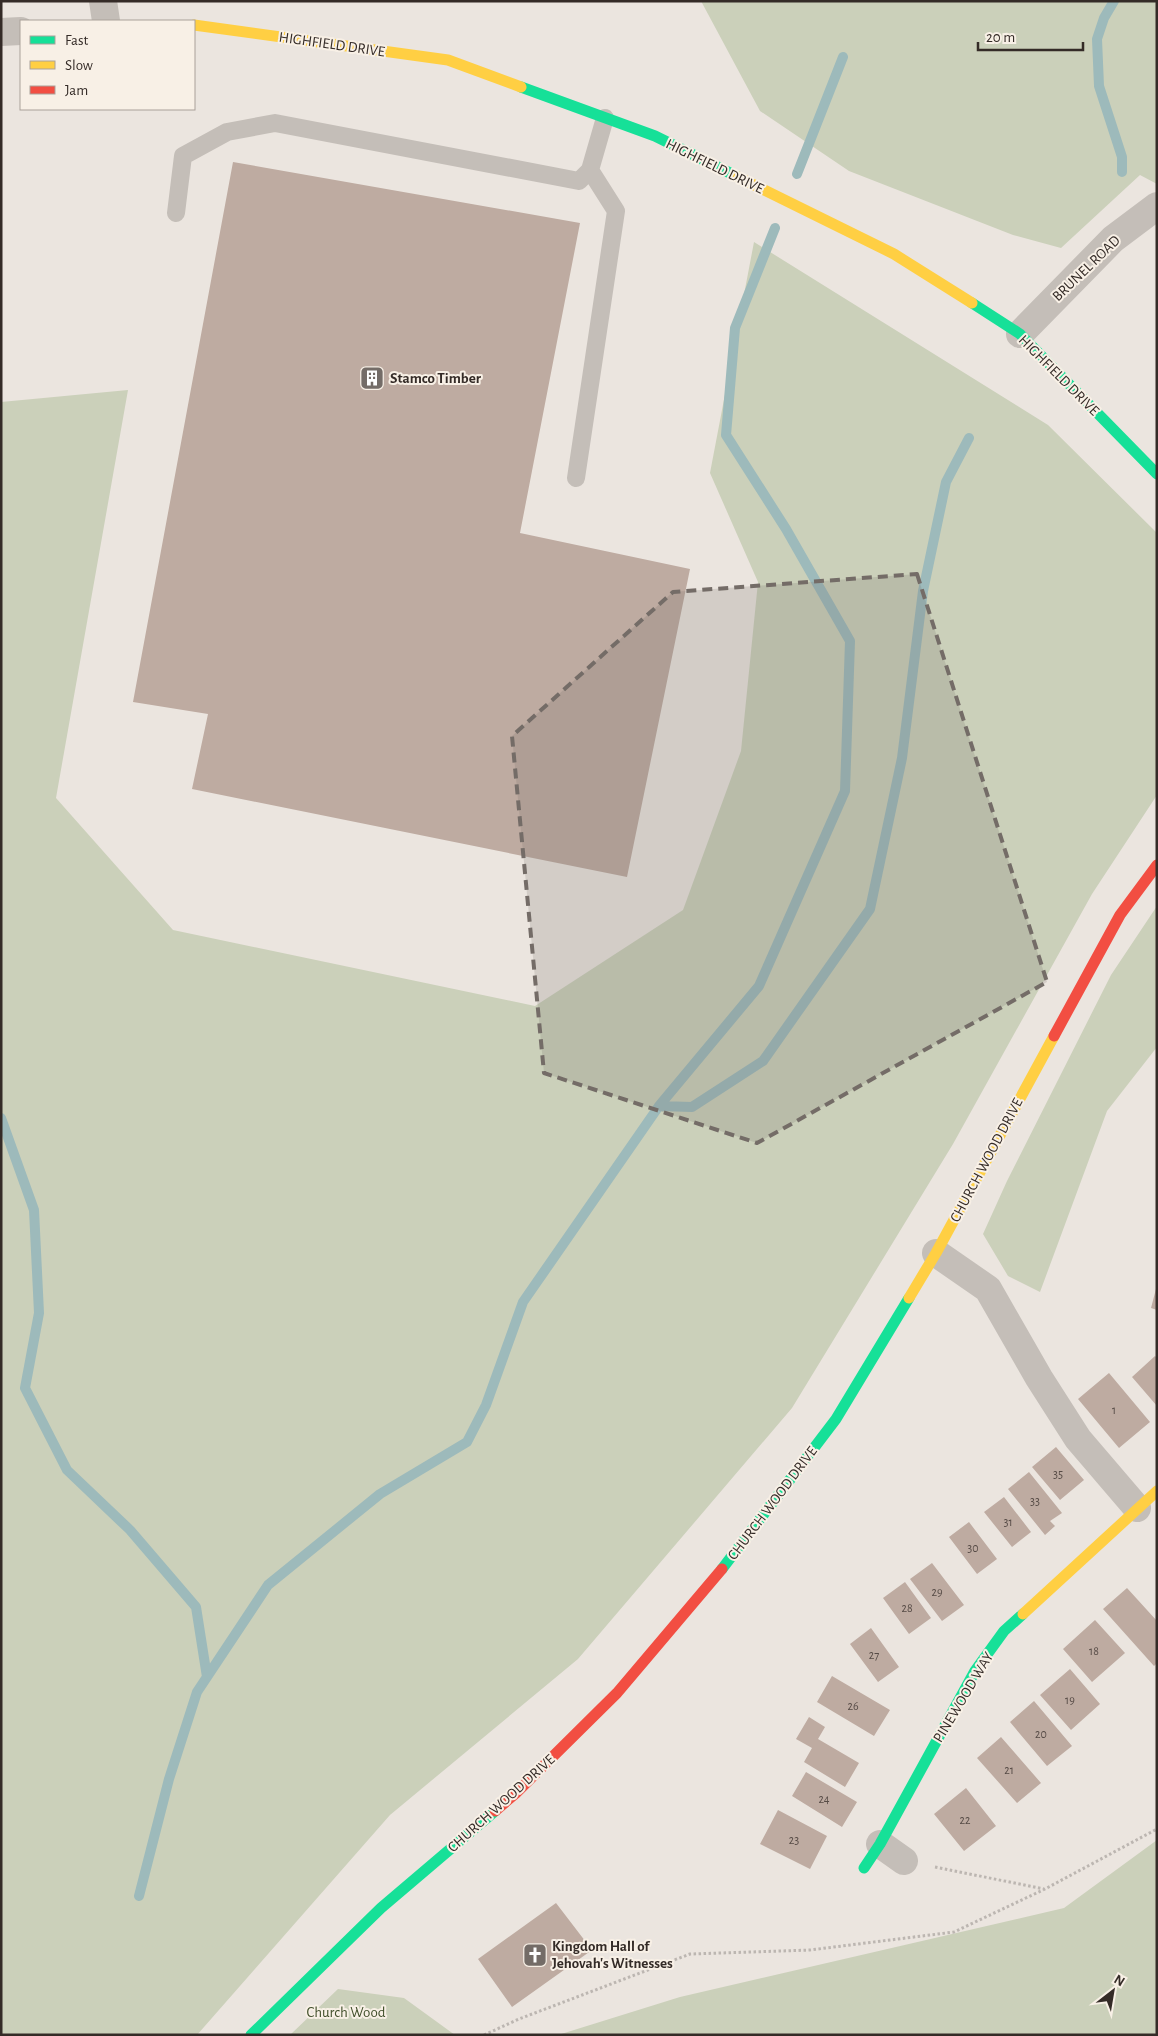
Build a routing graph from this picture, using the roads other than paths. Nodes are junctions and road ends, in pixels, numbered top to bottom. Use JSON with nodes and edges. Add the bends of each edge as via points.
{"nodes":[{"id":1,"x":103,"y":1,"type":"edge"},
{"id":2,"x":106,"y":20,"type":"edge"},
{"id":3,"x":195,"y":25,"type":"edge"},
{"id":4,"x":20,"y":31,"type":"edge"},
{"id":5,"x":1,"y":32,"type":"edge"},
{"id":6,"x":605,"y":118,"type":"junction"},
{"id":7,"x":590,"y":170,"type":"junction"},
{"id":8,"x":1157,"y":206,"type":"edge"},
{"id":9,"x":176,"y":213,"type":"dead end"},
{"id":10,"x":1020,"y":334,"type":"junction"},
{"id":11,"x":1157,"y":474,"type":"edge"},
{"id":12,"x":576,"y":478,"type":"dead end"},
{"id":13,"x":1157,"y":865,"type":"edge"},
{"id":14,"x":936,"y":1253,"type":"junction"},
{"id":15,"x":1147,"y":1500,"type":"edge"},
{"id":16,"x":880,"y":1844,"type":"junction"},
{"id":17,"x":904,"y":1861,"type":"road end"},
{"id":18,"x":864,"y":1868,"type":"dead end"},
{"id":19,"x":251,"y":2035,"type":"edge"}],
"edges":[{"from":1,"to":2,"type":"street"},
{"from":3,"to":6,"type":"street","name":"HIGHFIELD DRIVE","via":[[448,60]]},
{"from":4,"to":5,"type":"street"},
{"from":6,"to":7,"type":"lane"},
{"from":6,"to":10,"type":"street","name":"HIGHFIELD DRIVE","via":[[655,136],[894,254]]},
{"from":7,"to":9,"type":"lane","via":[[579,181],[275,123],[228,132],[183,156]]},
{"from":7,"to":12,"type":"lane","via":[[616,210]]},
{"from":8,"to":10,"type":"street","name":"BRUNEL ROAD","via":[[1113,239]]},
{"from":10,"to":11,"type":"street","name":"HIGHFIELD DRIVE"},
{"from":13,"to":14,"type":"street","name":"CHURCH WOOD DRIVE","via":[[1120,915]]},
{"from":14,"to":15,"type":"street","name":"PINEWOOD WAY","via":[[988,1290],[1078,1439]]},
{"from":14,"to":19,"type":"street","name":"CHURCH WOOD DRIVE","via":[[836,1419],[737,1551],[617,1693],[516,1793],[381,1908]]},
{"from":15,"to":16,"type":"street","name":"PINEWOOD WAY","via":[[1004,1631],[975,1671]]},
{"from":16,"to":17,"type":"street"},
{"from":16,"to":18,"type":"street","name":"PINEWOOD WAY"}]}
